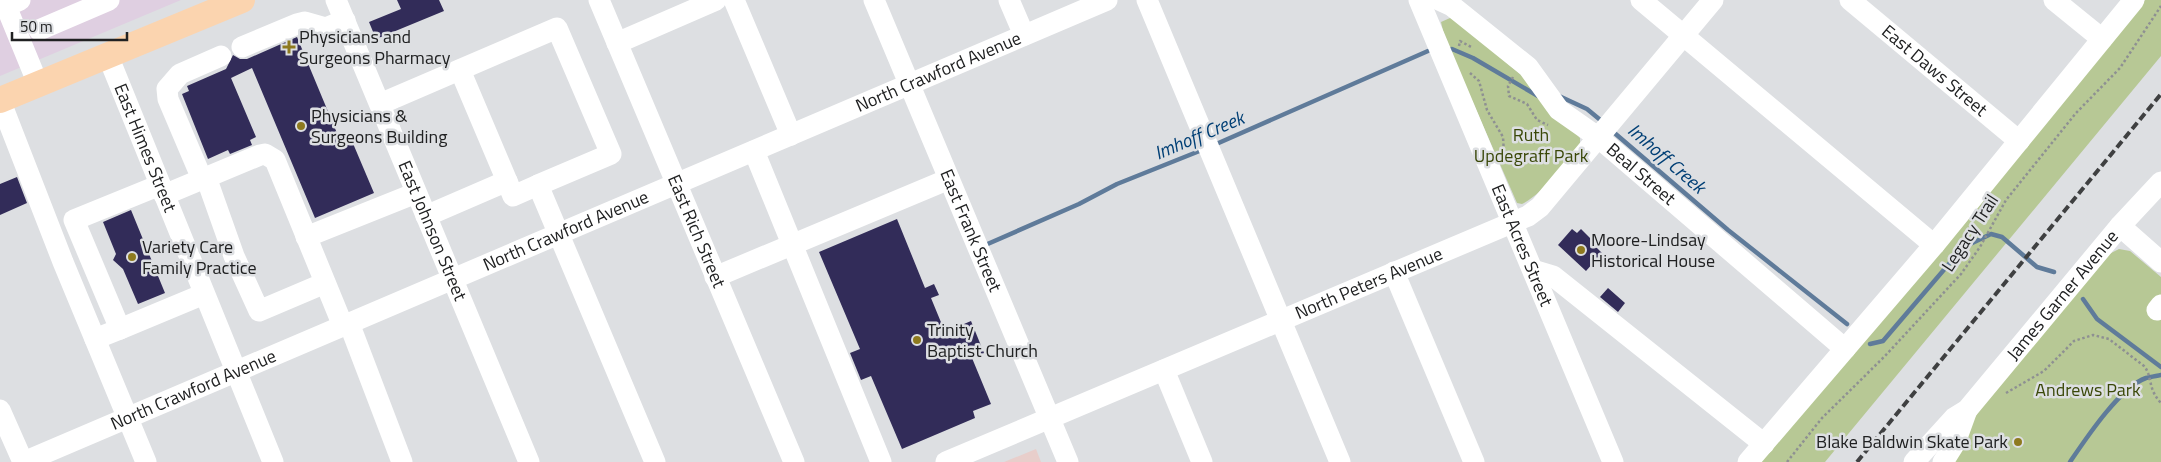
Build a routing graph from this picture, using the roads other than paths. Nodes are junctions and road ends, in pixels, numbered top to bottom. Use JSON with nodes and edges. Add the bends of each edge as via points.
{"nodes":[{"id":1,"x":109,"y":0,"type":"edge"},
{"id":2,"x":242,"y":0,"type":"edge"},
{"id":3,"x":336,"y":0,"type":"edge"},
{"id":4,"x":716,"y":0,"type":"edge"},
{"id":5,"x":734,"y":0,"type":"edge"},
{"id":6,"x":874,"y":0,"type":"edge"},
{"id":7,"x":1009,"y":0,"type":"edge"},
{"id":8,"x":1107,"y":0,"type":"edge"},
{"id":9,"x":1147,"y":0,"type":"edge"},
{"id":10,"x":1419,"y":0,"type":"edge"},
{"id":11,"x":1439,"y":0,"type":"edge"},
{"id":12,"x":1641,"y":0,"type":"edge"},
{"id":13,"x":1713,"y":0,"type":"edge"},
{"id":14,"x":1850,"y":0,"type":"edge"},
{"id":15,"x":2054,"y":0,"type":"edge"},
{"id":16,"x":2134,"y":0,"type":"edge"},
{"id":17,"x":10,"y":2,"type":"edge"},
{"id":18,"x":605,"y":2,"type":"edge"},
{"id":19,"x":345,"y":20,"type":"junction"},
{"id":20,"x":39,"y":30,"type":"dead end"},
{"id":21,"x":1024,"y":35,"type":"junction"},
{"id":22,"x":1683,"y":36,"type":"junction"},
{"id":23,"x":2102,"y":39,"type":"junction"},
{"id":24,"x":617,"y":43,"type":"junction"},
{"id":25,"x":242,"y":47,"type":"dead end"},
{"id":26,"x":108,"y":56,"type":"junction"},
{"id":27,"x":221,"y":56,"type":"dead end"},
{"id":28,"x":460,"y":70,"type":"junction"},
{"id":29,"x":38,"y":84,"type":"junction"},
{"id":30,"x":909,"y":84,"type":"junction"},
{"id":31,"x":0,"y":100,"type":"edge"},
{"id":32,"x":380,"y":104,"type":"junction"},
{"id":33,"x":1606,"y":129,"type":"junction"},
{"id":34,"x":790,"y":135,"type":"junction"},
{"id":35,"x":2019,"y":141,"type":"junction"},
{"id":36,"x":754,"y":151,"type":"junction"},
{"id":37,"x":204,"y":178,"type":"junction"},
{"id":38,"x":949,"y":179,"type":"junction"},
{"id":39,"x":507,"y":181,"type":"junction"},
{"id":40,"x":2161,"y":182,"type":"edge"},
{"id":41,"x":676,"y":184,"type":"junction"},
{"id":42,"x":538,"y":185,"type":"junction"},
{"id":43,"x":162,"y":190,"type":"junction"},
{"id":44,"x":416,"y":193,"type":"junction"},
{"id":45,"x":426,"y":216,"type":"junction"},
{"id":46,"x":1513,"y":223,"type":"junction"},
{"id":47,"x":2120,"y":226,"type":"junction"},
{"id":48,"x":558,"y":234,"type":"junction"},
{"id":49,"x":306,"y":237,"type":"junction"},
{"id":50,"x":792,"y":244,"type":"junction"},
{"id":51,"x":1934,"y":244,"type":"junction"},
{"id":52,"x":2161,"y":262,"type":"edge"},
{"id":53,"x":1533,"y":270,"type":"junction"},
{"id":54,"x":1394,"y":272,"type":"junction"},
{"id":55,"x":715,"y":277,"type":"junction"},
{"id":56,"x":453,"y":280,"type":"junction"},
{"id":57,"x":325,"y":283,"type":"junction"},
{"id":58,"x":204,"y":294,"type":"junction"},
{"id":59,"x":1280,"y":320,"type":"junction"},
{"id":60,"x":346,"y":324,"type":"junction"},
{"id":61,"x":120,"y":329,"type":"junction"},
{"id":62,"x":95,"y":340,"type":"junction"},
{"id":63,"x":1845,"y":349,"type":"junction"},
{"id":64,"x":1164,"y":370,"type":"junction"},
{"id":65,"x":235,"y":371,"type":"junction"},
{"id":66,"x":0,"y":410,"type":"edge"},
{"id":67,"x":1966,"y":410,"type":"junction"},
{"id":68,"x":128,"y":417,"type":"junction"},
{"id":69,"x":1049,"y":418,"type":"junction"},
{"id":70,"x":1764,"y":444,"type":"junction"},
{"id":71,"x":23,"y":462,"type":"edge"},
{"id":72,"x":146,"y":462,"type":"edge"},
{"id":73,"x":273,"y":462,"type":"edge"},
{"id":74,"x":402,"y":462,"type":"edge"},
{"id":75,"x":529,"y":462,"type":"edge"},
{"id":76,"x":655,"y":462,"type":"edge"},
{"id":77,"x":794,"y":462,"type":"edge"},
{"id":78,"x":880,"y":462,"type":"edge"},
{"id":79,"x":946,"y":462,"type":"edge"},
{"id":80,"x":1068,"y":462,"type":"edge"},
{"id":81,"x":1202,"y":462,"type":"edge"},
{"id":82,"x":1340,"y":462,"type":"edge"},
{"id":83,"x":1474,"y":462,"type":"edge"},
{"id":84,"x":1613,"y":462,"type":"edge"},
{"id":85,"x":1748,"y":462,"type":"edge"},
{"id":86,"x":1914,"y":462,"type":"edge"},
{"id":87,"x":1943,"y":462,"type":"edge"}],
"edges":[{"from":1,"to":20,"type":"street"},
{"from":2,"to":26,"type":"main road"},
{"from":3,"to":19,"type":"street","name":"East Johnson Street"},
{"from":4,"to":24,"type":"street"},
{"from":5,"to":34,"type":"street"},
{"from":6,"to":30,"type":"street","name":"East Frank Street"},
{"from":7,"to":21,"type":"street"},
{"from":8,"to":21,"type":"street","name":"North Crawford Avenue"},
{"from":9,"to":59,"type":"street"},
{"from":10,"to":46,"type":"street","name":"East Acres Street"},
{"from":11,"to":33,"type":"street","name":"Beal Street","via":[[1452,6],[1528,67],[1539,81],[1555,118]]},
{"from":12,"to":22,"type":"street"},
{"from":13,"to":22,"type":"street","name":"North Peters Avenue"},
{"from":14,"to":35,"type":"street","name":"East Daws Street"},
{"from":15,"to":23,"type":"street"},
{"from":16,"to":23,"type":"street"},
{"from":17,"to":29,"type":"street"},
{"from":18,"to":24,"type":"street","name":"East Rich Street"},
{"from":19,"to":25,"type":"street","via":[[326,28],[305,22],[297,24]]},
{"from":19,"to":32,"type":"street","name":"East Johnson Street"},
{"from":21,"to":30,"type":"street","name":"North Crawford Avenue"},
{"from":22,"to":33,"type":"street","name":"North Peters Avenue"},
{"from":22,"to":51,"type":"street"},
{"from":23,"to":35,"type":"street"},
{"from":24,"to":41,"type":"street","name":"East Rich Street"},
{"from":26,"to":29,"type":"main road"},
{"from":26,"to":43,"type":"street","name":"East Himes Street"},
{"from":27,"to":37,"type":"street","via":[[180,74],[166,89]]},
{"from":28,"to":32,"type":"street"},
{"from":28,"to":39,"type":"street"},
{"from":28,"to":42,"type":"street","via":[[558,28],[611,154]]},
{"from":29,"to":31,"type":"main road"},
{"from":30,"to":34,"type":"street","name":"North Crawford Avenue"},
{"from":30,"to":38,"type":"street","name":"East Frank Street"},
{"from":31,"to":62,"type":"street"},
{"from":32,"to":44,"type":"street","name":"East Johnson Street"},
{"from":33,"to":46,"type":"street","name":"North Peters Avenue","via":[[1540,207]]},
{"from":33,"to":63,"type":"street","name":"Beal Street"},
{"from":34,"to":36,"type":"street","name":"North Crawford Avenue"},
{"from":35,"to":51,"type":"street"},
{"from":36,"to":41,"type":"street","name":"North Crawford Avenue"},
{"from":36,"to":50,"type":"street"},
{"from":37,"to":43,"type":"street"},
{"from":37,"to":49,"type":"street","via":[[260,155],[271,157]]},
{"from":37,"to":57,"type":"street","via":[[259,311]]},
{"from":38,"to":50,"type":"street"},
{"from":38,"to":69,"type":"street","name":"East Frank Street"},
{"from":39,"to":42,"type":"street","via":[[513,196]]},
{"from":39,"to":45,"type":"street"},
{"from":40,"to":47,"type":"street","name":"James Garner Avenue"},
{"from":41,"to":48,"type":"street","name":"North Crawford Avenue"},
{"from":41,"to":55,"type":"street","name":"East Rich Street"},
{"from":42,"to":48,"type":"street"},
{"from":43,"to":58,"type":"street","name":"East Himes Street"},
{"from":43,"to":61,"type":"street","via":[[74,220]]},
{"from":44,"to":45,"type":"street","name":"East Johnson Street"},
{"from":44,"to":49,"type":"street"},
{"from":45,"to":56,"type":"street","name":"East Johnson Street"},
{"from":46,"to":53,"type":"street","name":"East Acres Street"},
{"from":46,"to":54,"type":"street","name":"North Peters Avenue"},
{"from":47,"to":52,"type":"street"},
{"from":47,"to":67,"type":"street","name":"James Garner Avenue"},
{"from":48,"to":56,"type":"street","name":"North Crawford Avenue"},
{"from":48,"to":76,"type":"street"},
{"from":49,"to":57,"type":"street"},
{"from":50,"to":55,"type":"street"},
{"from":50,"to":78,"type":"street"},
{"from":51,"to":63,"type":"street"},
{"from":53,"to":70,"type":"street","via":[[1553,276]]},
{"from":53,"to":84,"type":"street","name":"East Acres Street"},
{"from":54,"to":59,"type":"street","name":"North Peters Avenue"},
{"from":54,"to":83,"type":"street"},
{"from":55,"to":77,"type":"street","name":"East Rich Street"},
{"from":56,"to":60,"type":"street","name":"North Crawford Avenue"},
{"from":56,"to":75,"type":"street","name":"East Johnson Street"},
{"from":57,"to":60,"type":"street"},
{"from":58,"to":61,"type":"street"},
{"from":58,"to":65,"type":"street","name":"East Himes Street"},
{"from":59,"to":64,"type":"street","name":"North Peters Avenue"},
{"from":59,"to":82,"type":"street"},
{"from":60,"to":65,"type":"street","name":"North Crawford Avenue"},
{"from":60,"to":74,"type":"street"},
{"from":61,"to":62,"type":"street"},
{"from":62,"to":68,"type":"street"},
{"from":63,"to":70,"type":"street"},
{"from":64,"to":69,"type":"street","name":"North Peters Avenue"},
{"from":64,"to":81,"type":"street"},
{"from":65,"to":68,"type":"street","name":"North Crawford Avenue"},
{"from":65,"to":73,"type":"street","name":"East Himes Street"},
{"from":66,"to":71,"type":"street"},
{"from":67,"to":86,"type":"street","name":"James Garner Avenue","via":[[1944,428]]},
{"from":67,"to":87,"type":"street","name":"James Garner Avenue","via":[[1955,443]]},
{"from":68,"to":71,"type":"street","name":"North Crawford Avenue"},
{"from":68,"to":72,"type":"street"},
{"from":69,"to":79,"type":"street","name":"North Peters Avenue"},
{"from":69,"to":80,"type":"street","name":"East Frank Street"},
{"from":70,"to":85,"type":"street"}]}
